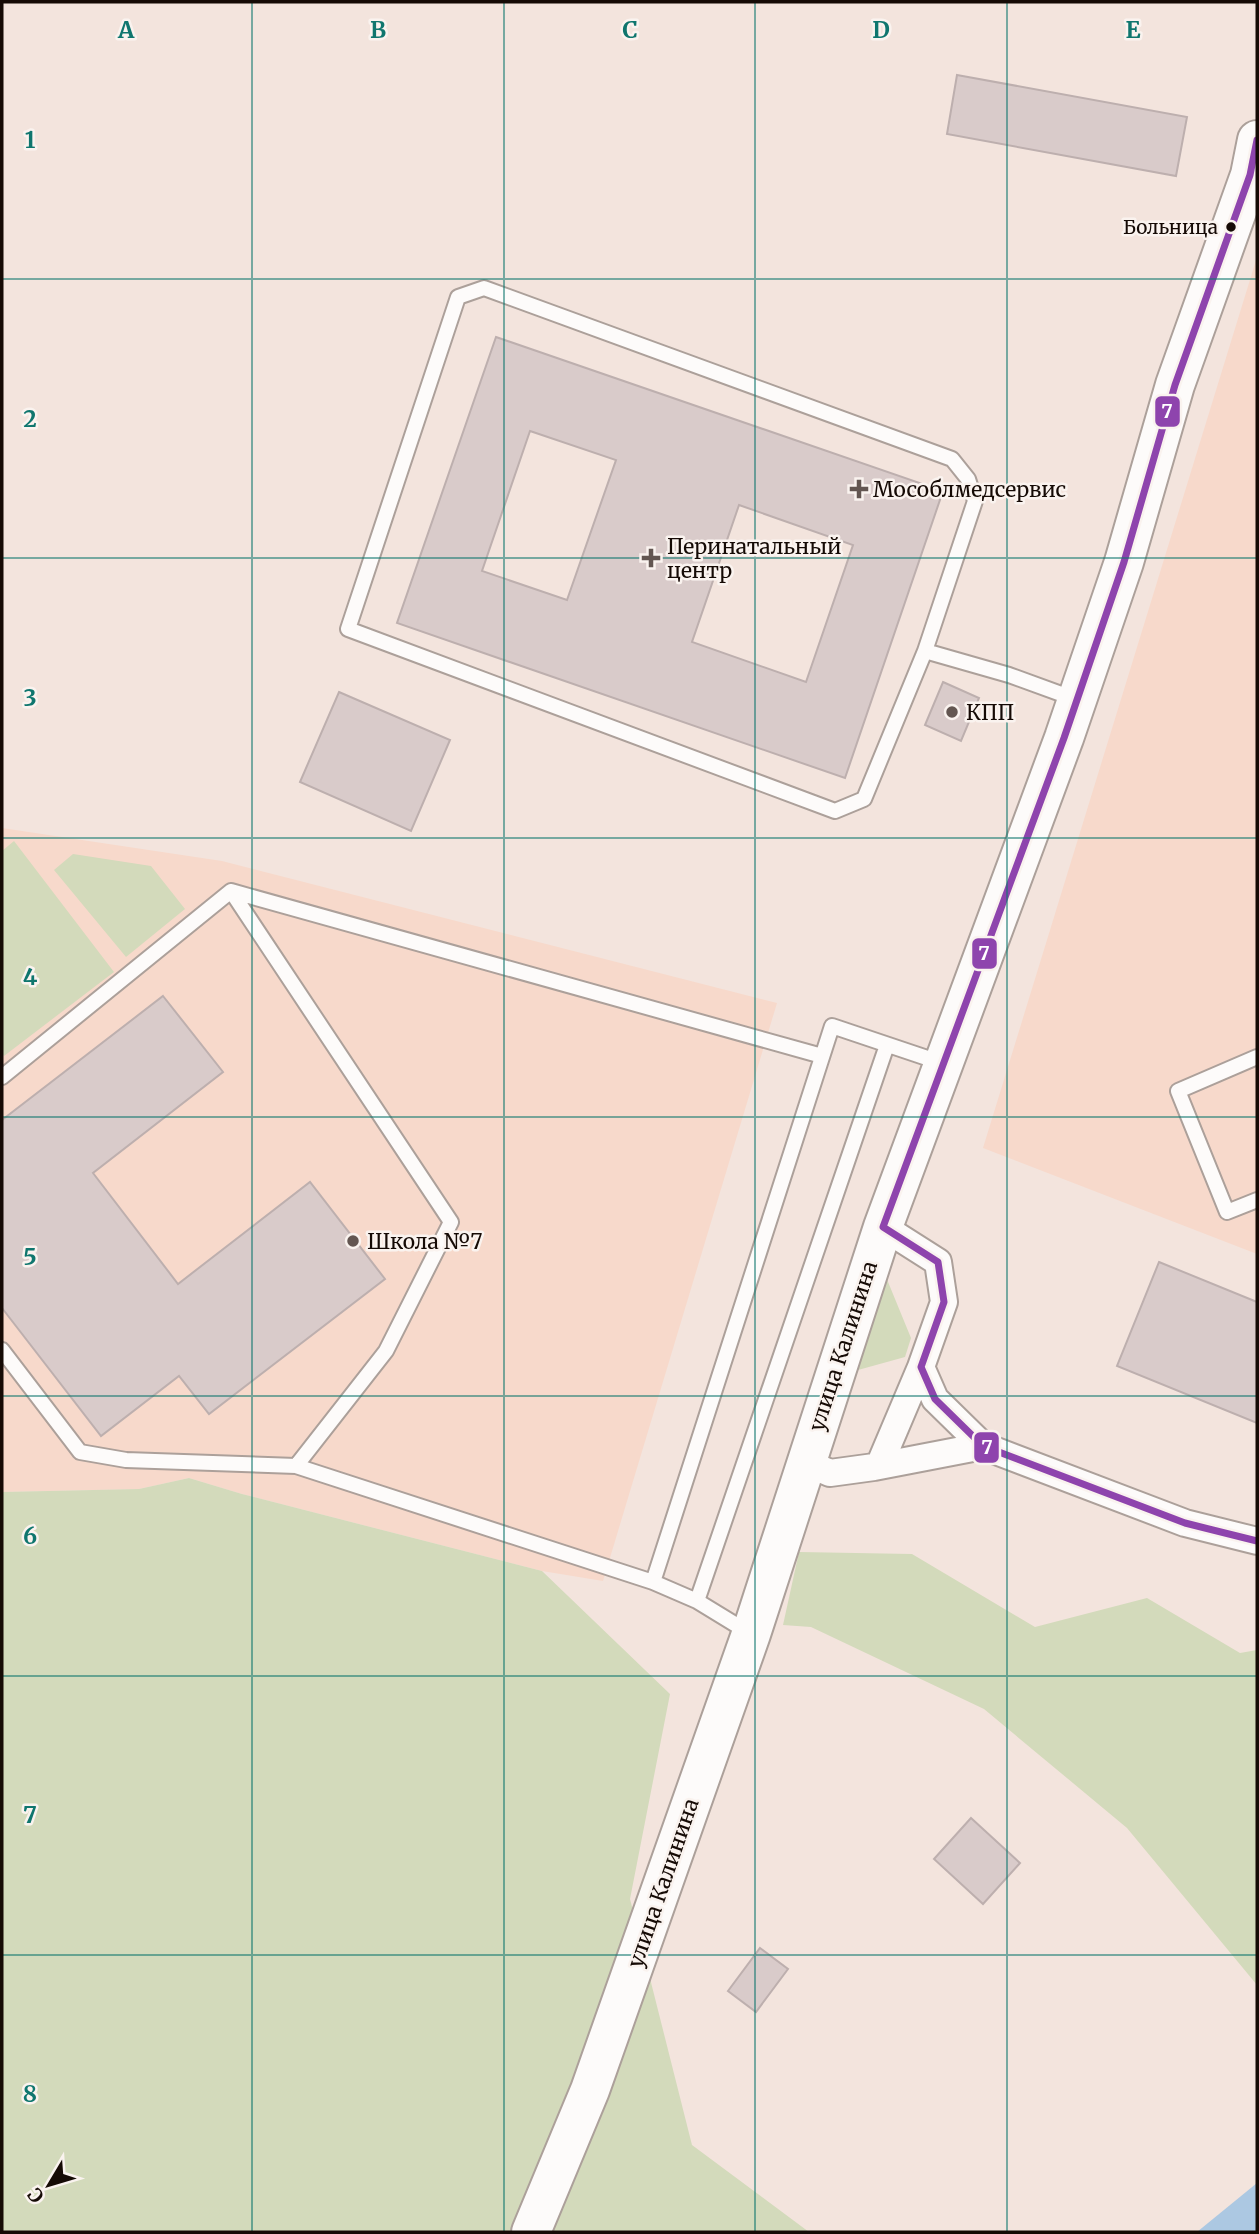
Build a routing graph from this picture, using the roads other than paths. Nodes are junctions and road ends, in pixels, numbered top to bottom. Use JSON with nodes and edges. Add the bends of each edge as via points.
{"nodes":[{"id":1,"x":1255,"y":164,"type":"edge"},
{"id":2,"x":925,"y":652,"type":"junction"},
{"id":3,"x":1077,"y":699,"type":"junction"},
{"id":4,"x":231,"y":891,"type":"junction"},
{"id":5,"x":887,"y":1045,"type":"junction"},
{"id":6,"x":822,"y":1056,"type":"junction"},
{"id":7,"x":1257,"y":1057,"type":"edge"},
{"id":8,"x":943,"y":1064,"type":"junction"},
{"id":9,"x":2,"y":1077,"type":"edge"},
{"id":10,"x":1257,"y":1200,"type":"edge"},
{"id":11,"x":883,"y":1227,"type":"junction"},
{"id":12,"x":2,"y":1350,"type":"edge"},
{"id":13,"x":921,"y":1367,"type":"junction"},
{"id":14,"x":983,"y":1446,"type":"junction"},
{"id":15,"x":805,"y":1462,"type":"junction"},
{"id":16,"x":296,"y":1466,"type":"junction"},
{"id":17,"x":879,"y":1466,"type":"junction"},
{"id":18,"x":1257,"y":1541,"type":"edge"},
{"id":19,"x":653,"y":1582,"type":"junction"},
{"id":20,"x":696,"y":1601,"type":"junction"},
{"id":21,"x":751,"y":1634,"type":"junction"},
{"id":22,"x":531,"y":2232,"type":"edge"}],
"edges":[{"from":1,"to":3,"type":"street","name":"улица Калинина","via":[[1175,385],[1124,562]]},
{"from":2,"to":2,"type":"lane","via":[[975,501],[968,479],[953,459],[484,288],[458,297],[348,629],[835,811],[864,799]]},
{"from":2,"to":3,"type":"lane"},
{"from":3,"to":8,"type":"street","name":"улица Калинина"},
{"from":4,"to":6,"type":"lane"},
{"from":4,"to":9,"type":"lane"},
{"from":4,"to":16,"type":"lane","via":[[451,1222],[386,1351]]},
{"from":5,"to":6,"type":"lane","via":[[832,1026]]},
{"from":5,"to":8,"type":"lane"},
{"from":5,"to":20,"type":"lane"},
{"from":6,"to":19,"type":"lane"},
{"from":7,"to":10,"type":"lane","via":[[1178,1091],[1227,1212]]},
{"from":8,"to":11,"type":"street","name":"улица Калинина"},
{"from":11,"to":13,"type":"street","via":[[938,1262],[944,1302]]},
{"from":11,"to":15,"type":"street","name":"улица Калинина"},
{"from":12,"to":16,"type":"lane","via":[[80,1452],[126,1460]]},
{"from":13,"to":14,"type":"street","via":[[934,1399]]},
{"from":13,"to":17,"type":"street"},
{"from":14,"to":17,"type":"street"},
{"from":14,"to":18,"type":"street","via":[[1185,1523]]},
{"from":15,"to":17,"type":"street","via":[[830,1472]]},
{"from":15,"to":21,"type":"street","name":"улица Калинина"},
{"from":16,"to":19,"type":"lane"},
{"from":19,"to":20,"type":"lane"},
{"from":20,"to":21,"type":"lane"},
{"from":21,"to":22,"type":"street","name":"улица Калинина","via":[[590,2090]]}]}
